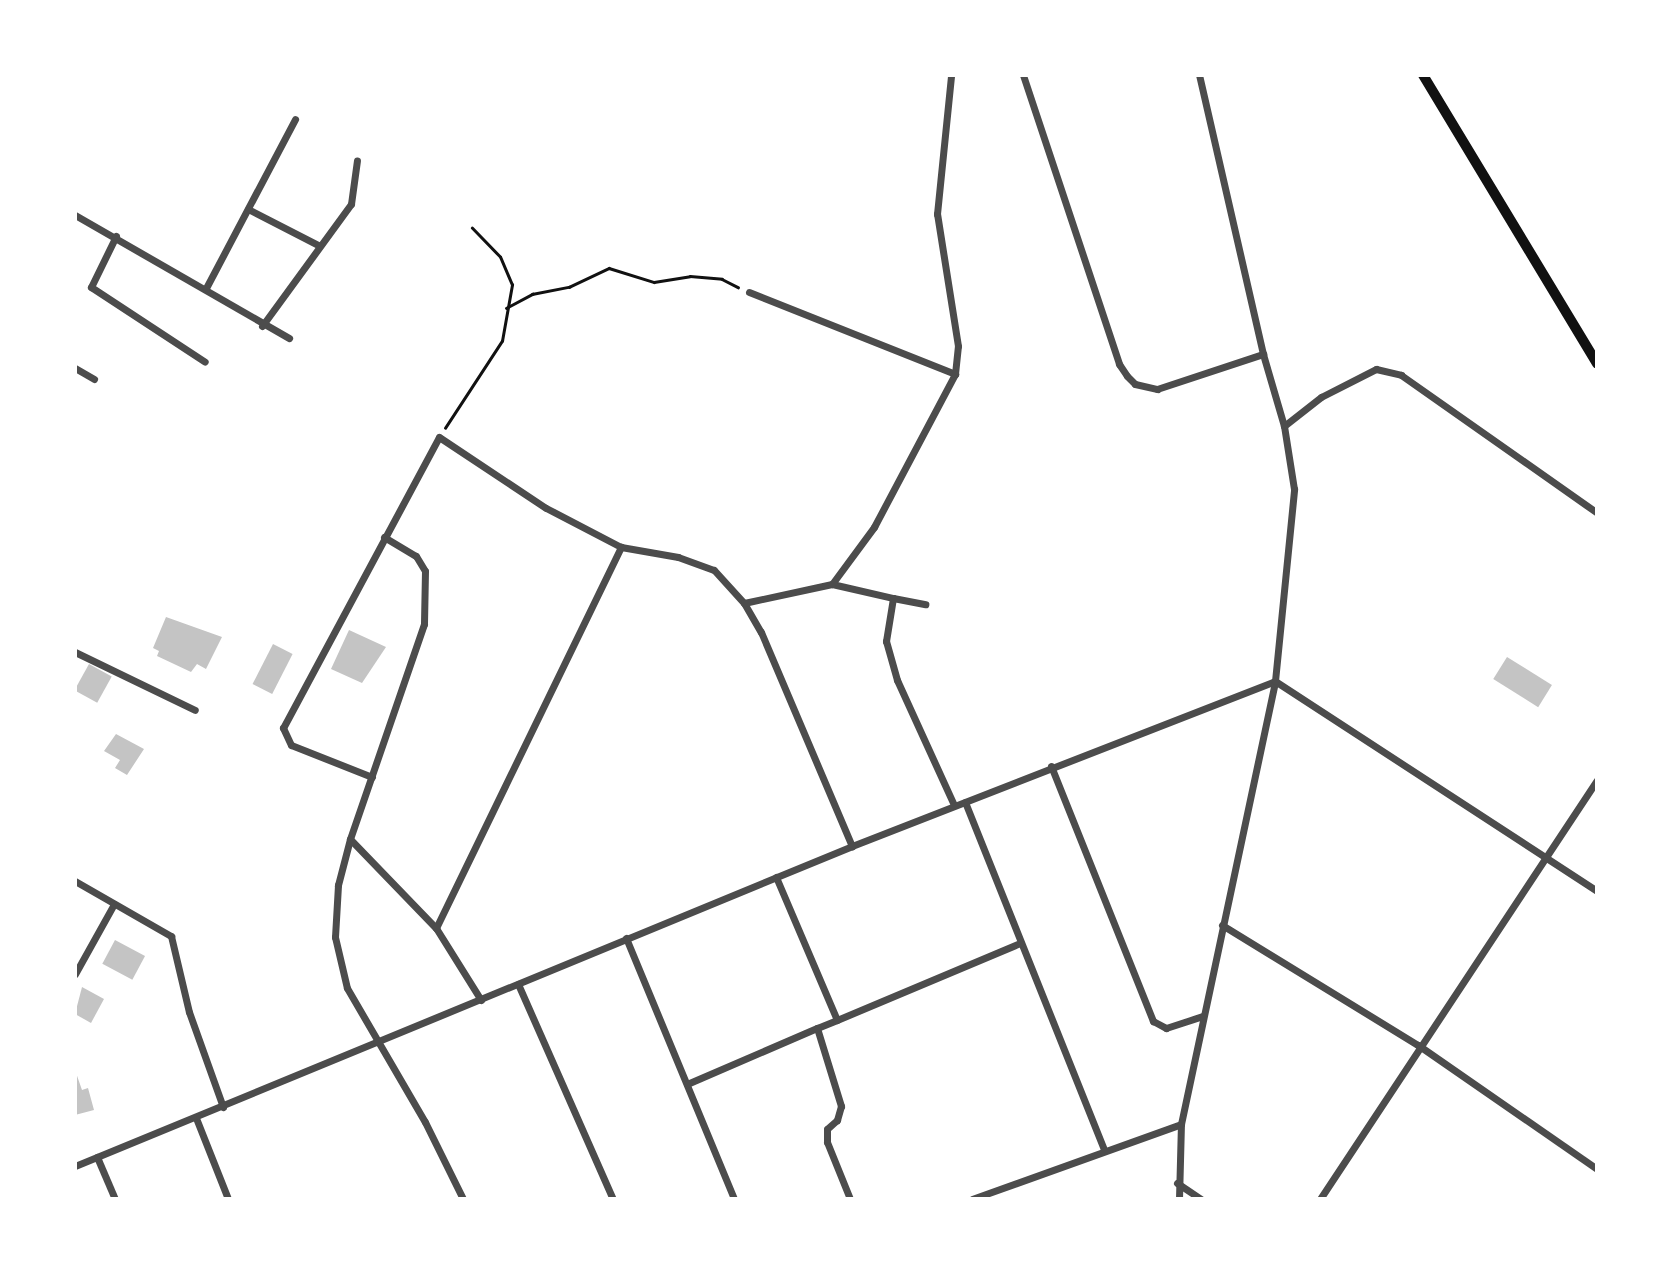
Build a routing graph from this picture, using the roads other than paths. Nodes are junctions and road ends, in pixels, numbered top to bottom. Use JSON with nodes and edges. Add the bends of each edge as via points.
{"nodes":[{"id":1,"x":951,"y":75,"type":"edge"},
{"id":2,"x":1023,"y":75,"type":"edge"},
{"id":3,"x":1199,"y":75,"type":"edge"},
{"id":4,"x":1423,"y":75,"type":"edge"},
{"id":5,"x":295,"y":119,"type":"dead end"},
{"id":6,"x":357,"y":160,"type":"dead end"},
{"id":7,"x":248,"y":209,"type":"junction"},
{"id":8,"x":75,"y":215,"type":"edge"},
{"id":9,"x":116,"y":236,"type":"junction"},
{"id":10,"x":318,"y":245,"type":"junction"},
{"id":11,"x":206,"y":288,"type":"junction"},
{"id":12,"x":748,"y":292,"type":"road end"},
{"id":13,"x":262,"y":326,"type":"junction"},
{"id":14,"x":289,"y":338,"type":"dead end"},
{"id":15,"x":1263,"y":354,"type":"junction"},
{"id":16,"x":205,"y":362,"type":"dead end"},
{"id":17,"x":1597,"y":364,"type":"edge"},
{"id":18,"x":75,"y":368,"type":"edge"},
{"id":19,"x":955,"y":374,"type":"junction"},
{"id":20,"x":94,"y":379,"type":"dead end"},
{"id":21,"x":1284,"y":426,"type":"junction"},
{"id":22,"x":1597,"y":513,"type":"edge"},
{"id":23,"x":384,"y":537,"type":"junction"},
{"id":24,"x":621,"y":547,"type":"junction"},
{"id":25,"x":832,"y":584,"type":"junction"},
{"id":26,"x":893,"y":598,"type":"junction"},
{"id":27,"x":744,"y":603,"type":"junction"},
{"id":28,"x":925,"y":604,"type":"dead end"},
{"id":29,"x":75,"y":652,"type":"edge"},
{"id":30,"x":1275,"y":681,"type":"junction"},
{"id":31,"x":195,"y":710,"type":"dead end"},
{"id":32,"x":1051,"y":766,"type":"junction"},
{"id":33,"x":372,"y":777,"type":"junction"},
{"id":34,"x":1597,"y":780,"type":"edge"},
{"id":35,"x":964,"y":802,"type":"junction"},
{"id":36,"x":954,"y":805,"type":"junction"},
{"id":37,"x":349,"y":838,"type":"junction"},
{"id":38,"x":852,"y":846,"type":"junction"},
{"id":39,"x":1545,"y":857,"type":"junction"},
{"id":40,"x":776,"y":877,"type":"junction"},
{"id":41,"x":75,"y":881,"type":"edge"},
{"id":42,"x":1597,"y":891,"type":"edge"},
{"id":43,"x":114,"y":904,"type":"junction"},
{"id":44,"x":1222,"y":925,"type":"junction"},
{"id":45,"x":436,"y":928,"type":"junction"},
{"id":46,"x":626,"y":938,"type":"junction"},
{"id":47,"x":1020,"y":943,"type":"junction"},
{"id":48,"x":75,"y":974,"type":"edge"},
{"id":49,"x":518,"y":984,"type":"junction"},
{"id":50,"x":481,"y":1000,"type":"junction"},
{"id":51,"x":1203,"y":1016,"type":"junction"},
{"id":52,"x":837,"y":1020,"type":"junction"},
{"id":53,"x":817,"y":1028,"type":"junction"},
{"id":54,"x":381,"y":1043,"type":"junction"},
{"id":55,"x":1418,"y":1045,"type":"junction"},
{"id":56,"x":687,"y":1084,"type":"junction"},
{"id":57,"x":223,"y":1107,"type":"junction"},
{"id":58,"x":196,"y":1118,"type":"junction"},
{"id":59,"x":1181,"y":1124,"type":"junction"},
{"id":60,"x":1104,"y":1149,"type":"junction"},
{"id":61,"x":97,"y":1157,"type":"junction"},
{"id":62,"x":75,"y":1166,"type":"edge"},
{"id":63,"x":1597,"y":1169,"type":"edge"},
{"id":64,"x":1177,"y":1183,"type":"junction"},
{"id":65,"x":977,"y":1198,"type":"edge"},
{"id":66,"x":115,"y":1199,"type":"edge"},
{"id":67,"x":228,"y":1199,"type":"edge"},
{"id":68,"x":463,"y":1199,"type":"edge"},
{"id":69,"x":614,"y":1199,"type":"edge"},
{"id":70,"x":734,"y":1199,"type":"edge"},
{"id":71,"x":850,"y":1199,"type":"edge"},
{"id":72,"x":1179,"y":1199,"type":"edge"},
{"id":73,"x":1201,"y":1199,"type":"edge"},
{"id":74,"x":1320,"y":1199,"type":"edge"}],
"edges":[{"from":1,"to":19,"type":"street","via":[[937,214],[958,346]]},
{"from":2,"to":15,"type":"street","via":[[1126,376],[1135,384],[1157,389]]},
{"from":3,"to":15,"type":"street"},
{"from":4,"to":17,"type":"main road"},
{"from":5,"to":7,"type":"street"},
{"from":6,"to":10,"type":"street","via":[[351,204]]},
{"from":7,"to":10,"type":"street"},
{"from":7,"to":11,"type":"street"},
{"from":8,"to":9,"type":"street"},
{"from":9,"to":11,"type":"street"},
{"from":9,"to":16,"type":"street","via":[[91,287]]},
{"from":10,"to":13,"type":"street"},
{"from":11,"to":13,"type":"street"},
{"from":12,"to":19,"type":"street"},
{"from":13,"to":14,"type":"street"},
{"from":15,"to":21,"type":"street"},
{"from":18,"to":20,"type":"street"},
{"from":19,"to":25,"type":"street","via":[[874,527]]},
{"from":21,"to":22,"type":"street","via":[[1321,397],[1376,369],[1401,375]]},
{"from":21,"to":30,"type":"street","via":[[1294,489]]},
{"from":23,"to":24,"type":"street","via":[[439,438],[546,508]]},
{"from":23,"to":33,"type":"street","via":[[416,556],[425,571],[428,592],[425,624]]},
{"from":23,"to":33,"type":"street","via":[[283,727],[291,745]]},
{"from":24,"to":27,"type":"street","via":[[678,556],[714,570]]},
{"from":24,"to":45,"type":"street"},
{"from":25,"to":26,"type":"street"},
{"from":25,"to":27,"type":"street"},
{"from":26,"to":28,"type":"street"},
{"from":26,"to":36,"type":"street","via":[[886,640],[897,680]]},
{"from":27,"to":38,"type":"street","via":[[761,632]]},
{"from":29,"to":31,"type":"street"},
{"from":30,"to":32,"type":"street"},
{"from":30,"to":39,"type":"street"},
{"from":30,"to":44,"type":"street"},
{"from":32,"to":35,"type":"street"},
{"from":32,"to":51,"type":"street","via":[[1153,1021],[1166,1028]]},
{"from":33,"to":37,"type":"street"},
{"from":34,"to":39,"type":"street"},
{"from":35,"to":36,"type":"street"},
{"from":35,"to":47,"type":"street"},
{"from":36,"to":38,"type":"street"},
{"from":37,"to":45,"type":"street"},
{"from":37,"to":54,"type":"street","via":[[338,885],[339,960],[346,988]]},
{"from":38,"to":40,"type":"street"},
{"from":39,"to":42,"type":"street"},
{"from":39,"to":55,"type":"street"},
{"from":40,"to":46,"type":"street"},
{"from":40,"to":52,"type":"street"},
{"from":41,"to":43,"type":"street"},
{"from":43,"to":48,"type":"street"},
{"from":43,"to":57,"type":"street","via":[[164,928],[170,936],[189,1012]]},
{"from":44,"to":51,"type":"street"},
{"from":44,"to":55,"type":"street"},
{"from":45,"to":50,"type":"street"},
{"from":46,"to":49,"type":"street"},
{"from":46,"to":56,"type":"street"},
{"from":47,"to":52,"type":"street"},
{"from":47,"to":60,"type":"street"},
{"from":49,"to":50,"type":"street"},
{"from":49,"to":69,"type":"street"},
{"from":50,"to":54,"type":"street"},
{"from":51,"to":59,"type":"street"},
{"from":52,"to":53,"type":"street"},
{"from":53,"to":56,"type":"street"},
{"from":53,"to":71,"type":"street","via":[[841,1106],[837,1120],[827,1129],[827,1142]]},
{"from":54,"to":57,"type":"street"},
{"from":54,"to":68,"type":"street"},
{"from":55,"to":63,"type":"street"},
{"from":55,"to":74,"type":"street"},
{"from":56,"to":70,"type":"street"},
{"from":57,"to":58,"type":"street"},
{"from":58,"to":61,"type":"street"},
{"from":58,"to":67,"type":"street"},
{"from":59,"to":60,"type":"street"},
{"from":59,"to":64,"type":"street"},
{"from":60,"to":65,"type":"street"},
{"from":61,"to":62,"type":"street"},
{"from":61,"to":66,"type":"street"},
{"from":64,"to":72,"type":"street"},
{"from":64,"to":73,"type":"street"}]}
